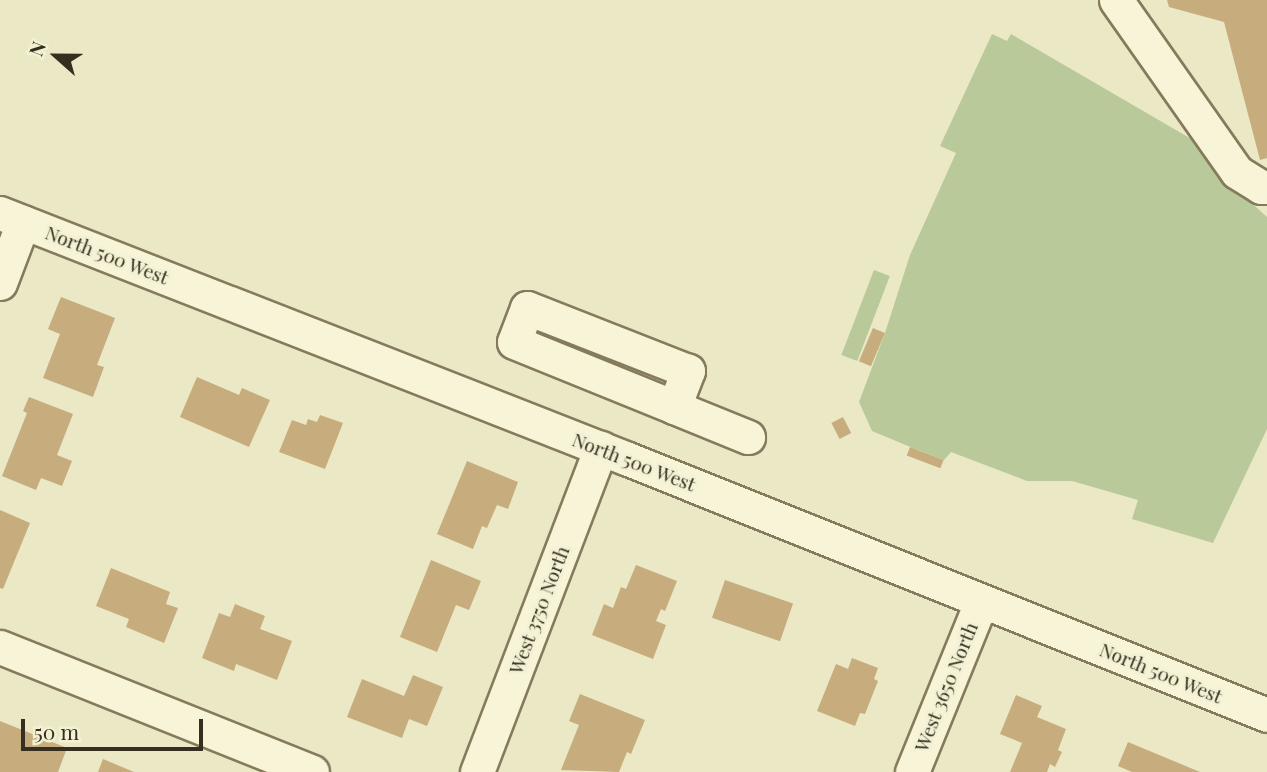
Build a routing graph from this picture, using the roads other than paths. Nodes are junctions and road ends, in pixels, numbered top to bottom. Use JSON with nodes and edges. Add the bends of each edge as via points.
{"nodes":[{"id":1,"x":1116,"y":0,"type":"edge"},
{"id":2,"x":1267,"y":187,"type":"edge"},
{"id":3,"x":11,"y":218,"type":"edge"},
{"id":4,"x":0,"y":283,"type":"edge"},
{"id":5,"x":674,"y":407,"type":"junction"},
{"id":6,"x":748,"y":437,"type":"dead end"},
{"id":7,"x":601,"y":449,"type":"junction"},
{"id":8,"x":981,"y":602,"type":"junction"},
{"id":9,"x":0,"y":647,"type":"edge"},
{"id":10,"x":1267,"y":715,"type":"edge"},
{"id":11,"x":312,"y":772,"type":"edge"},
{"id":12,"x":477,"y":772,"type":"edge"},
{"id":13,"x":912,"y":772,"type":"edge"}],
"edges":[{"from":1,"to":2,"type":"street","via":[[1237,172]]},
{"from":3,"to":4,"type":"street"},
{"from":3,"to":7,"type":"street","name":"North 500 West"},
{"from":5,"to":5,"type":"street","via":[[514,342],[527,308],[688,371]]},
{"from":5,"to":6,"type":"street"},
{"from":7,"to":8,"type":"street","name":"North 500 West"},
{"from":7,"to":12,"type":"street","name":"West 3750 North"},
{"from":8,"to":10,"type":"street","name":"North 500 West"},
{"from":8,"to":13,"type":"street","name":"West 3650 North"},
{"from":9,"to":11,"type":"street"}]}
